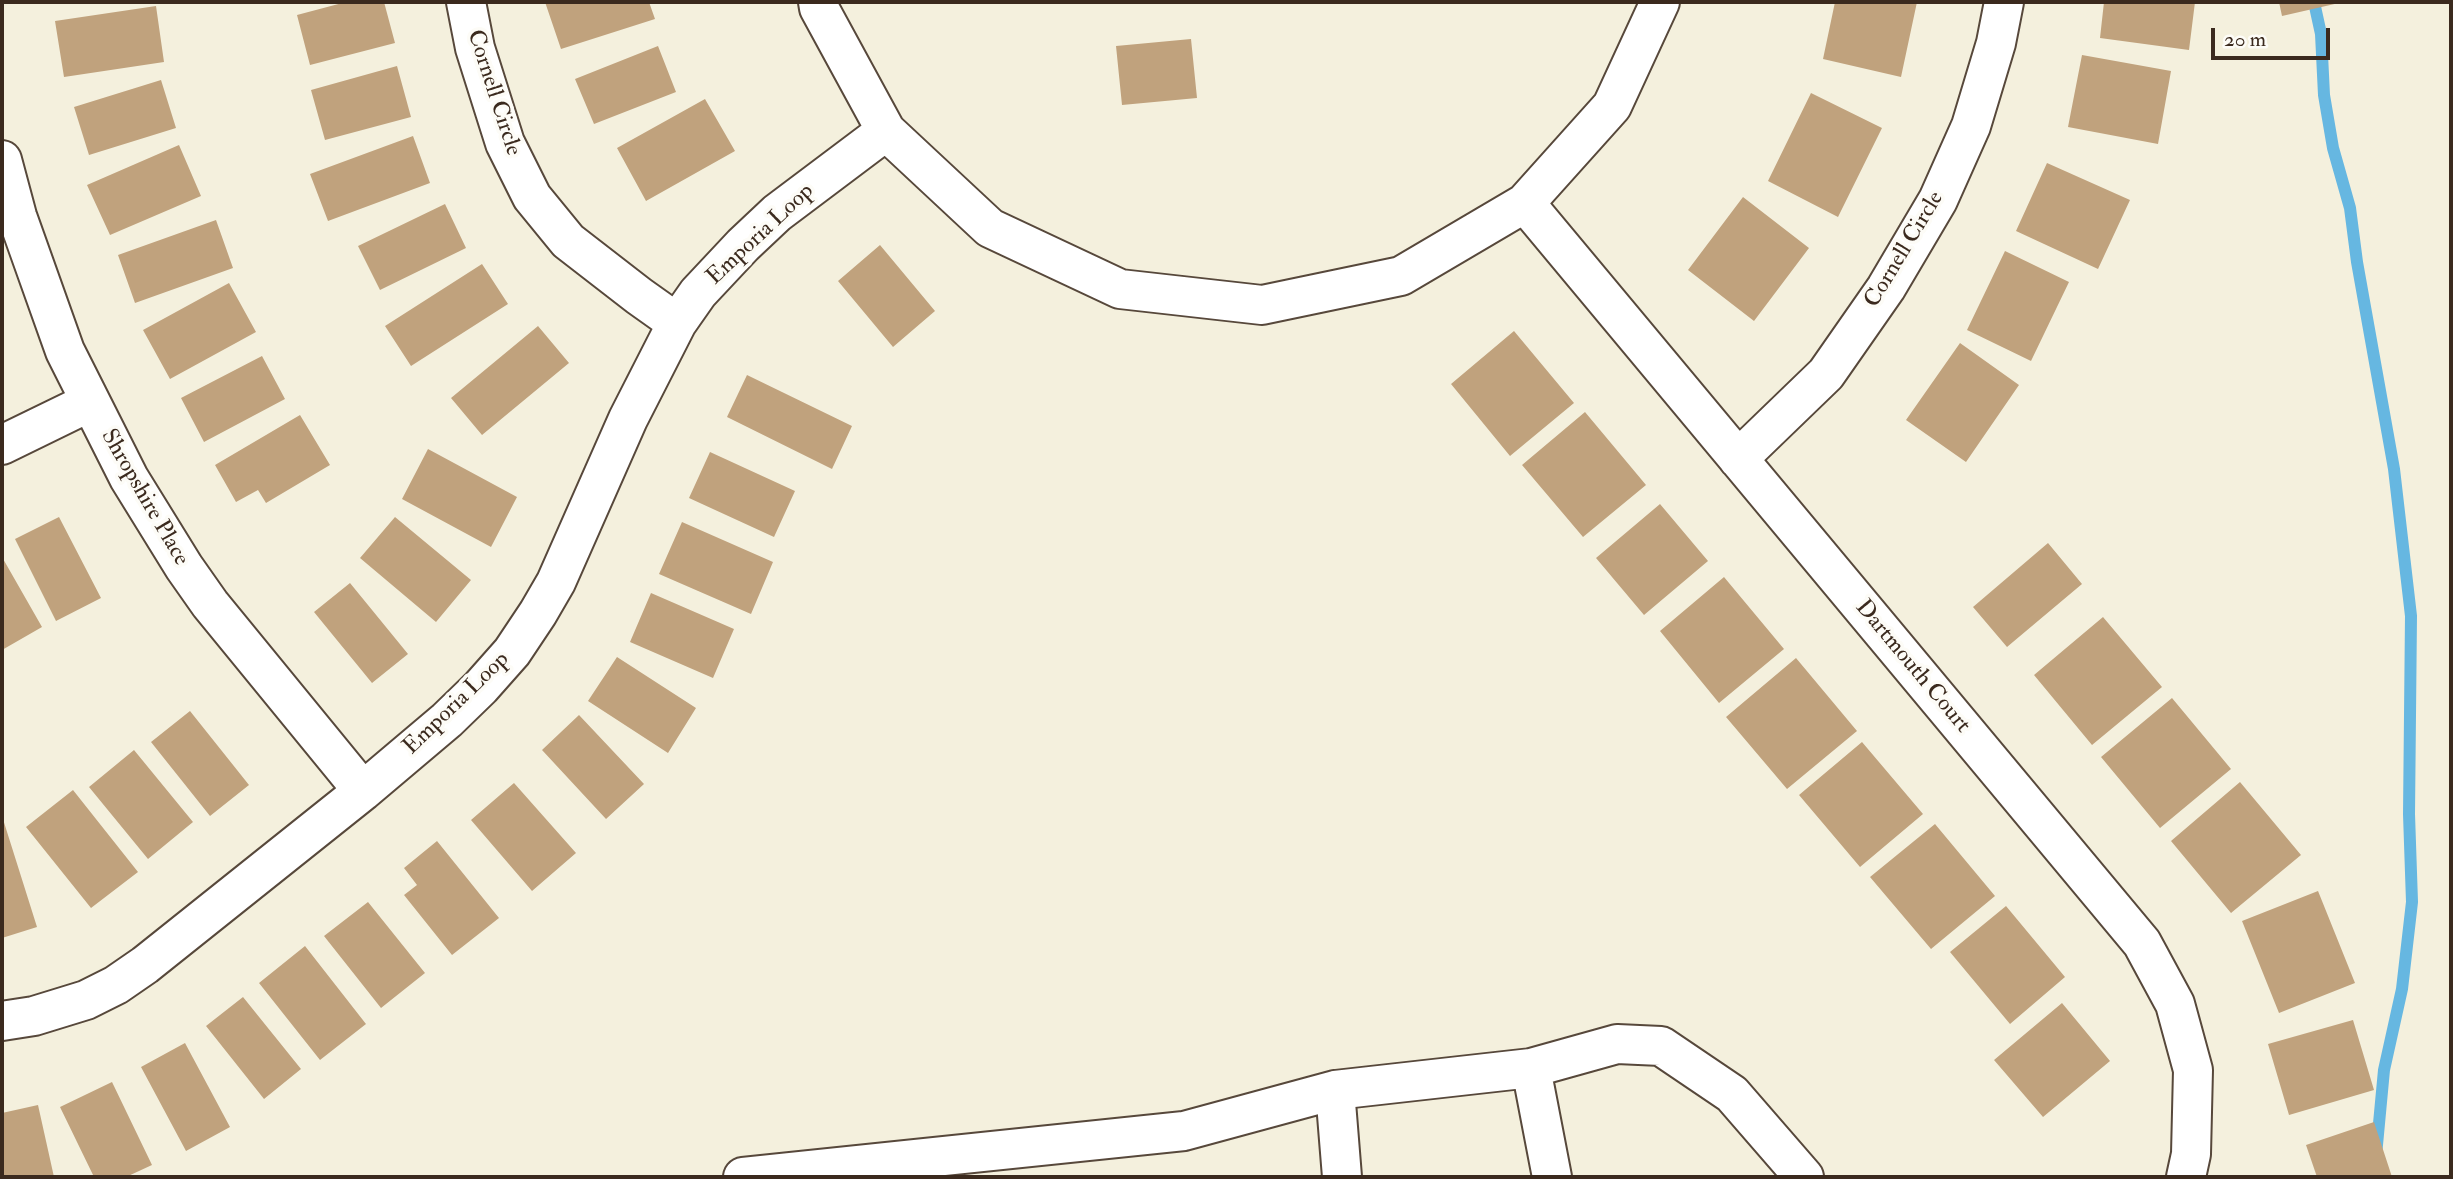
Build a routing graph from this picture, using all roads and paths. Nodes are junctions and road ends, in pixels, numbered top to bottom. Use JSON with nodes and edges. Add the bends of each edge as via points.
{"nodes":[{"id":1,"x":466,"y":2,"type":"edge"},
{"id":2,"x":818,"y":2,"type":"edge"},
{"id":3,"x":1660,"y":2,"type":"edge"},
{"id":4,"x":2004,"y":2,"type":"edge"},
{"id":5,"x":886,"y":131,"type":"junction"},
{"id":6,"x":2,"y":160,"type":"edge"},
{"id":7,"x":1525,"y":203,"type":"junction"},
{"id":8,"x":677,"y":323,"type":"junction"},
{"id":9,"x":90,"y":402,"type":"junction"},
{"id":10,"x":2,"y":445,"type":"edge"},
{"id":11,"x":1738,"y":459,"type":"junction"},
{"id":12,"x":363,"y":792,"type":"junction"},
{"id":13,"x":2,"y":1021,"type":"edge"},
{"id":14,"x":1531,"y":1068,"type":"junction"},
{"id":15,"x":1335,"y":1090,"type":"junction"},
{"id":16,"x":744,"y":1177,"type":"edge"},
{"id":17,"x":1342,"y":1177,"type":"edge"},
{"id":18,"x":1552,"y":1177,"type":"edge"},
{"id":19,"x":1804,"y":1177,"type":"edge"},
{"id":20,"x":2186,"y":1177,"type":"edge"}],
"edges":[{"from":1,"to":8,"type":"street","name":"Cornell Circle","via":[[475,48],[505,143],[533,197],[568,241]]},
{"from":2,"to":5,"type":"street"},
{"from":3,"to":7,"type":"street","via":[[1612,106]]},
{"from":4,"to":11,"type":"street","name":"Cornell Circle","via":[[1971,126],[1938,200],[1886,288],[1826,374]]},
{"from":5,"to":7,"type":"street","via":[[1002,234],[1120,289],[1249,304],[1401,276]]},
{"from":5,"to":8,"type":"street","name":"Emporia Loop","via":[[777,213],[719,270]]},
{"from":6,"to":9,"type":"street","name":"Shropshire Place","via":[[40,285]]},
{"from":7,"to":11,"type":"street","name":"Dartmouth Court"},
{"from":8,"to":12,"type":"street","name":"Emporia Loop","via":[[628,419],[556,582],[512,652],[447,720]]},
{"from":9,"to":10,"type":"street"},
{"from":9,"to":12,"type":"street","name":"Shropshire Place","via":[[129,478],[209,604]]},
{"from":11,"to":20,"type":"street","name":"Dartmouth Court","via":[[2142,943],[2175,1004],[2193,1070]]},
{"from":12,"to":13,"type":"street","name":"Emporia Loop","via":[[116,985],[86,1000]]},
{"from":14,"to":15,"type":"street"},
{"from":14,"to":18,"type":"street"},
{"from":14,"to":19,"type":"street","via":[[1617,1044],[1661,1046],[1732,1094]]},
{"from":15,"to":16,"type":"street","via":[[1184,1131]]},
{"from":15,"to":17,"type":"street"}]}
